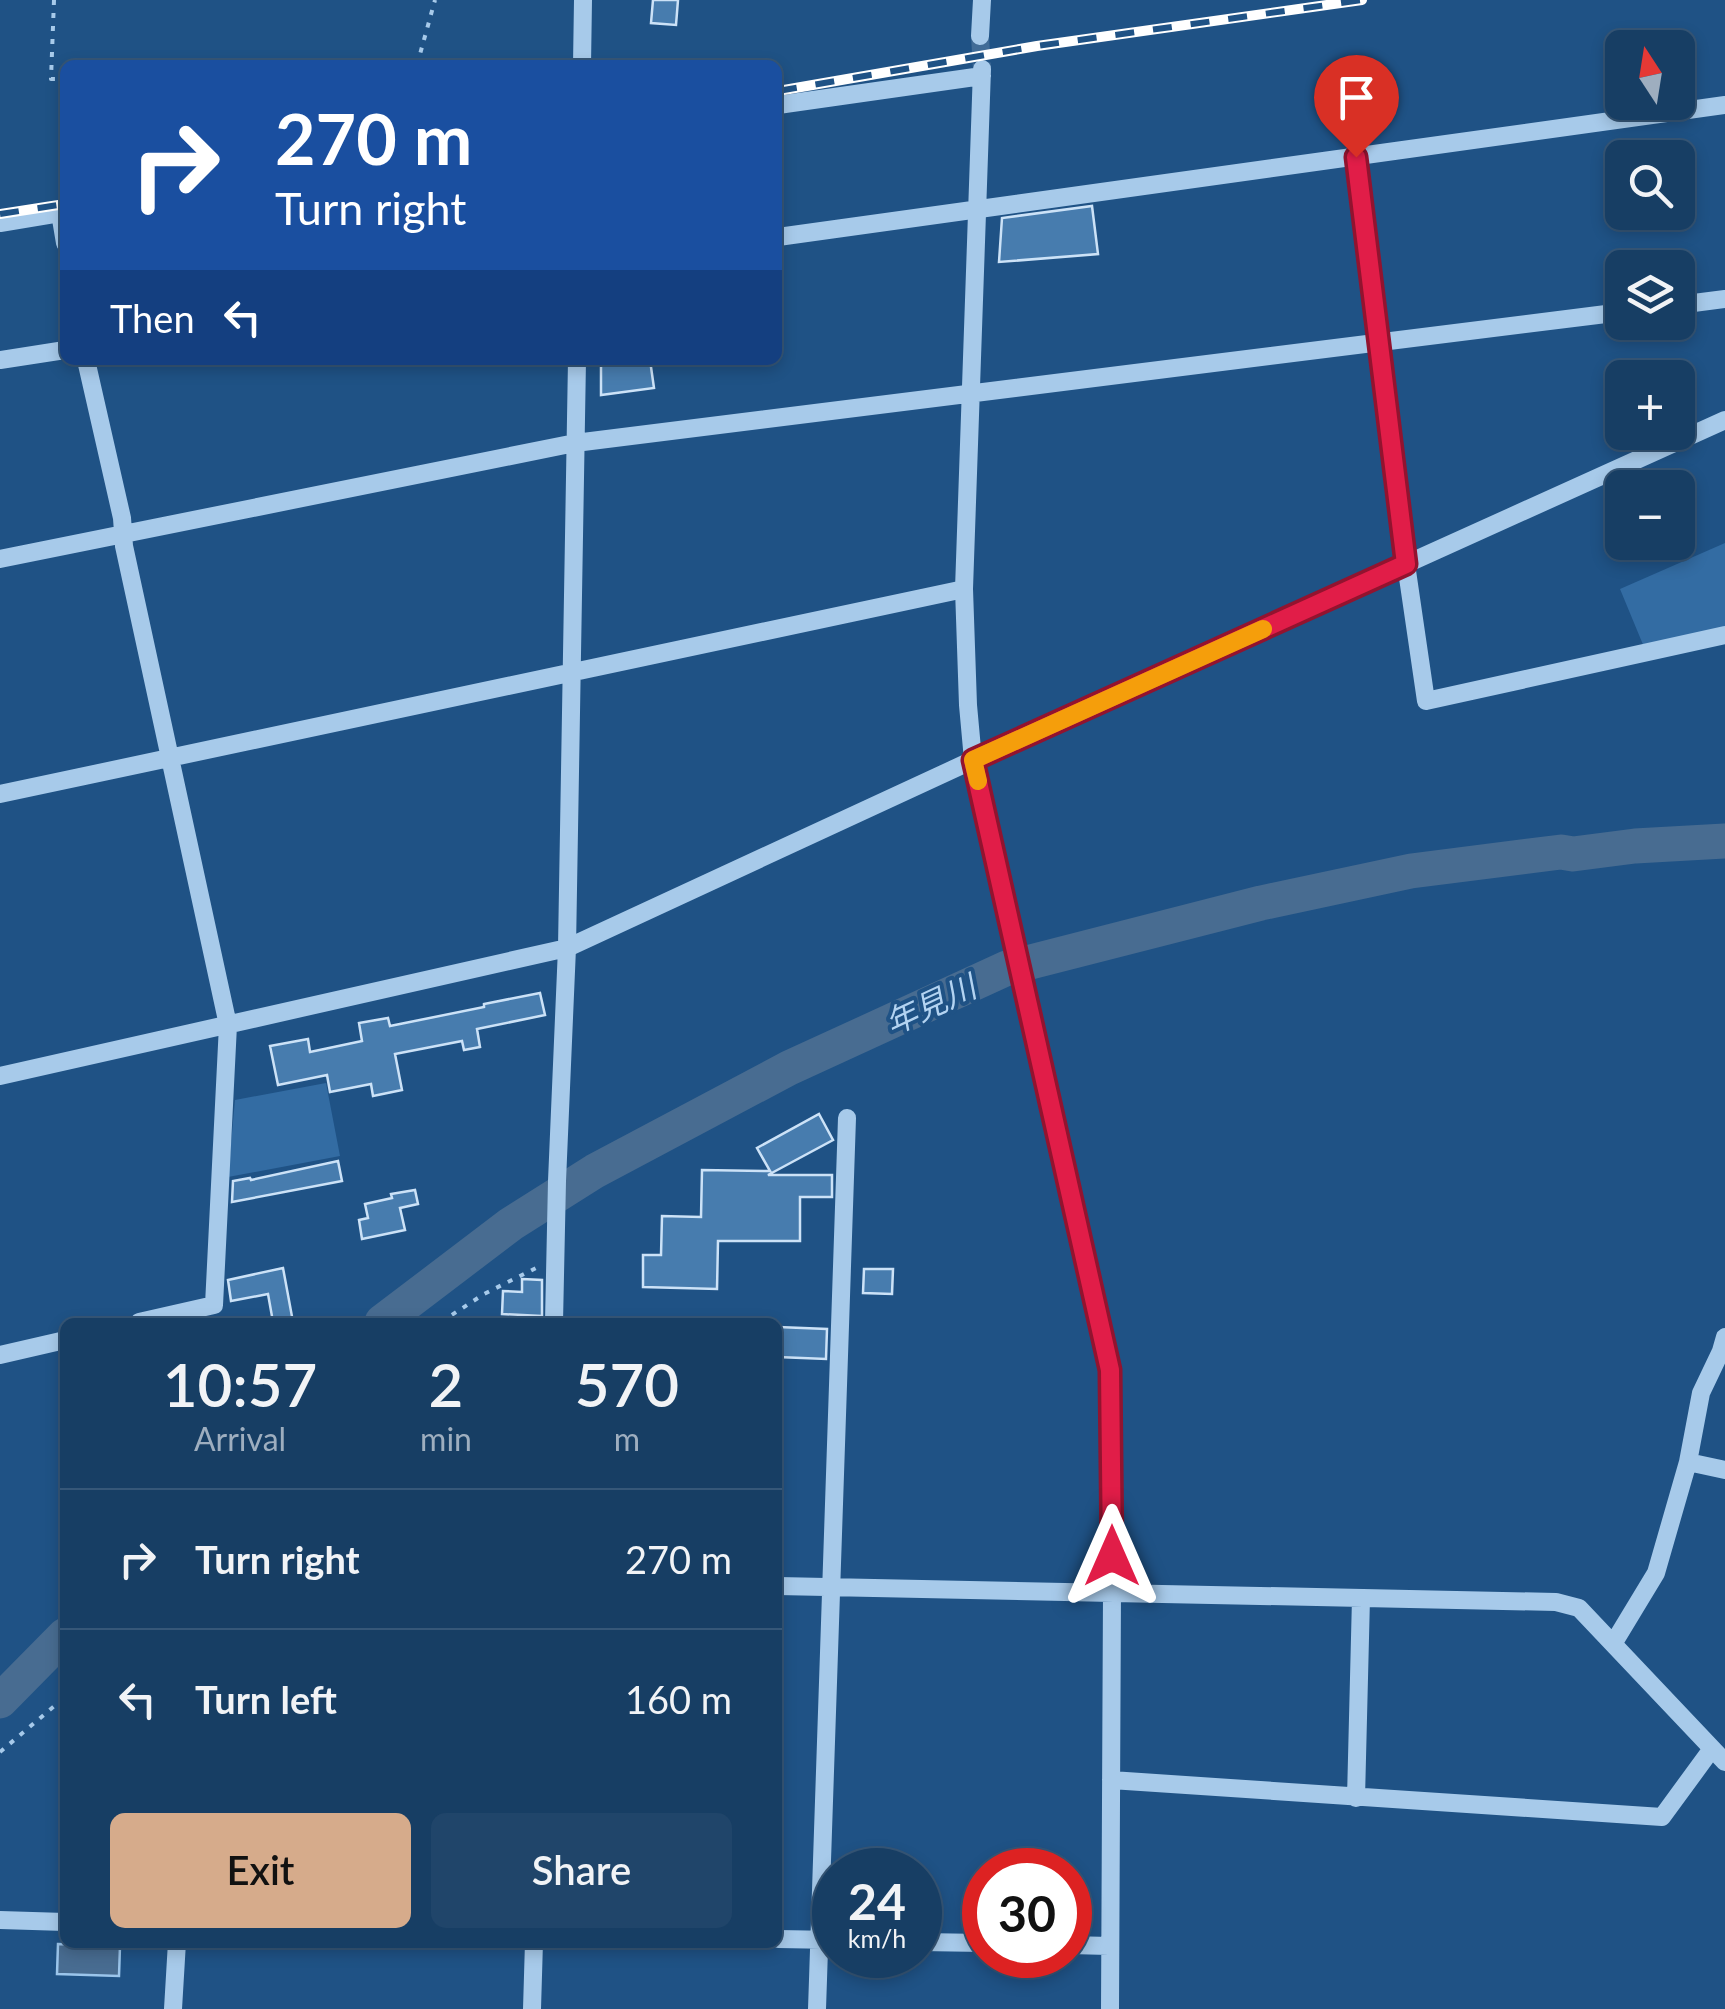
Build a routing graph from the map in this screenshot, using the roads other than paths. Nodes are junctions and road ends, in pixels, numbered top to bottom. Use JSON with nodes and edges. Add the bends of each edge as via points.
{"nodes":[{"id":1,"x":583,"y":0,"type":"edge"},
{"id":2,"x":982,"y":0,"type":"edge"},
{"id":3,"x":980,"y":36,"type":"tunnel mouth"},
{"id":4,"x":582,"y":60,"type":"edge"},
{"id":5,"x":782,"y":104,"type":"edge"},
{"id":6,"x":1725,"y":105,"type":"edge"},
{"id":7,"x":1356,"y":157,"type":"junction"},
{"id":8,"x":977,"y":209,"type":"junction"},
{"id":9,"x":60,"y":213,"type":"edge"},
{"id":10,"x":0,"y":223,"type":"edge"},
{"id":11,"x":782,"y":236,"type":"edge"},
{"id":12,"x":1725,"y":299,"type":"edge"},
{"id":13,"x":1695,"y":303,"type":"edge"},
{"id":14,"x":1605,"y":314,"type":"edge"},
{"id":15,"x":1379,"y":342,"type":"junction"},
{"id":16,"x":60,"y":351,"type":"edge"},
{"id":17,"x":0,"y":360,"type":"edge"},
{"id":18,"x":87,"y":365,"type":"edge"},
{"id":19,"x":576,"y":365,"type":"edge"},
{"id":20,"x":971,"y":393,"type":"junction"},
{"id":21,"x":1725,"y":420,"type":"edge"},
{"id":22,"x":575,"y":443,"type":"junction"},
{"id":23,"x":124,"y":534,"type":"junction"},
{"id":24,"x":0,"y":559,"type":"edge"},
{"id":25,"x":1406,"y":564,"type":"junction"},
{"id":26,"x":964,"y":589,"type":"junction"},
{"id":27,"x":1725,"y":636,"type":"edge"},
{"id":28,"x":573,"y":674,"type":"junction"},
{"id":29,"x":169,"y":758,"type":"junction"},
{"id":30,"x":973,"y":760,"type":"junction"},
{"id":31,"x":0,"y":794,"type":"edge"},
{"id":32,"x":567,"y":948,"type":"junction"},
{"id":33,"x":228,"y":1025,"type":"junction"},
{"id":34,"x":0,"y":1076,"type":"edge"},
{"id":35,"x":847,"y":1118,"type":"dead end"},
{"id":36,"x":157,"y":1318,"type":"edge"},
{"id":37,"x":554,"y":1318,"type":"edge"},
{"id":38,"x":1725,"y":1336,"type":"edge"},
{"id":39,"x":60,"y":1341,"type":"edge"},
{"id":40,"x":0,"y":1355,"type":"edge"},
{"id":41,"x":1688,"y":1462,"type":"junction"},
{"id":42,"x":1725,"y":1470,"type":"edge"},
{"id":43,"x":782,"y":1586,"type":"edge"},
{"id":44,"x":829,"y":1587,"type":"junction"},
{"id":45,"x":1112,"y":1593,"type":"junction"},
{"id":46,"x":1361,"y":1598,"type":"junction"},
{"id":47,"x":1613,"y":1644,"type":"junction"},
{"id":48,"x":1718,"y":1756,"type":"edge"},
{"id":49,"x":1111,"y":1780,"type":"junction"},
{"id":50,"x":1356,"y":1798,"type":"junction"},
{"id":51,"x":828,"y":1848,"type":"edge"},
{"id":52,"x":0,"y":1920,"type":"edge"},
{"id":53,"x":60,"y":1922,"type":"edge"},
{"id":54,"x":782,"y":1939,"type":"edge"},
{"id":55,"x":812,"y":1940,"type":"edge"},
{"id":56,"x":1092,"y":1946,"type":"edge"},
{"id":57,"x":1110,"y":1946,"type":"junction"},
{"id":58,"x":177,"y":1948,"type":"edge"},
{"id":59,"x":534,"y":1948,"type":"edge"},
{"id":60,"x":821,"y":1978,"type":"edge"},
{"id":61,"x":174,"y":2009,"type":"edge"},
{"id":62,"x":532,"y":2009,"type":"edge"},
{"id":63,"x":817,"y":2009,"type":"edge"},
{"id":64,"x":1110,"y":2009,"type":"edge"}],
"edges":[{"from":1,"to":4,"type":"street"},
{"from":2,"to":3,"type":"street"},
{"from":5,"to":8,"type":"street","via":[[982,73]]},
{"from":6,"to":7,"type":"street"},
{"from":7,"to":8,"type":"street"},
{"from":7,"to":15,"type":"street"},
{"from":8,"to":11,"type":"street"},
{"from":8,"to":20,"type":"street"},
{"from":9,"to":10,"type":"street"},
{"from":12,"to":13,"type":"street"},
{"from":14,"to":15,"type":"street"},
{"from":15,"to":20,"type":"street"},
{"from":15,"to":25,"type":"street"},
{"from":16,"to":17,"type":"street"},
{"from":18,"to":23,"type":"street"},
{"from":19,"to":22,"type":"street"},
{"from":20,"to":22,"type":"street"},
{"from":20,"to":26,"type":"street"},
{"from":21,"to":25,"type":"street"},
{"from":22,"to":23,"type":"street"},
{"from":22,"to":28,"type":"street"},
{"from":23,"to":24,"type":"street"},
{"from":23,"to":29,"type":"street"},
{"from":25,"to":27,"type":"street","via":[[1426,701]]},
{"from":25,"to":30,"type":"street"},
{"from":26,"to":28,"type":"street"},
{"from":26,"to":30,"type":"street"},
{"from":28,"to":29,"type":"street"},
{"from":28,"to":32,"type":"street"},
{"from":29,"to":31,"type":"street"},
{"from":29,"to":33,"type":"street"},
{"from":30,"to":32,"type":"street"},
{"from":30,"to":45,"type":"street","via":[[1110,1370]]},
{"from":32,"to":33,"type":"street"},
{"from":32,"to":37,"type":"street"},
{"from":33,"to":34,"type":"street"},
{"from":33,"to":36,"type":"street","via":[[214,1305]]},
{"from":35,"to":44,"type":"street"},
{"from":38,"to":41,"type":"street","via":[[1701,1393]]},
{"from":39,"to":40,"type":"street"},
{"from":41,"to":42,"type":"street"},
{"from":41,"to":47,"type":"street","via":[[1656,1573]]},
{"from":43,"to":44,"type":"street"},
{"from":44,"to":45,"type":"street"},
{"from":44,"to":51,"type":"street"},
{"from":45,"to":46,"type":"street"},
{"from":45,"to":49,"type":"street"},
{"from":46,"to":47,"type":"street","via":[[1556,1602],[1579,1608]]},
{"from":46,"to":50,"type":"street"},
{"from":47,"to":48,"type":"street"},
{"from":48,"to":50,"type":"street","via":[[1662,1817]]},
{"from":49,"to":50,"type":"street"},
{"from":49,"to":57,"type":"street"},
{"from":52,"to":53,"type":"street"},
{"from":54,"to":55,"type":"street"},
{"from":56,"to":57,"type":"street"},
{"from":57,"to":64,"type":"street"},
{"from":58,"to":61,"type":"street"},
{"from":59,"to":62,"type":"street"},
{"from":60,"to":63,"type":"street"}]}
